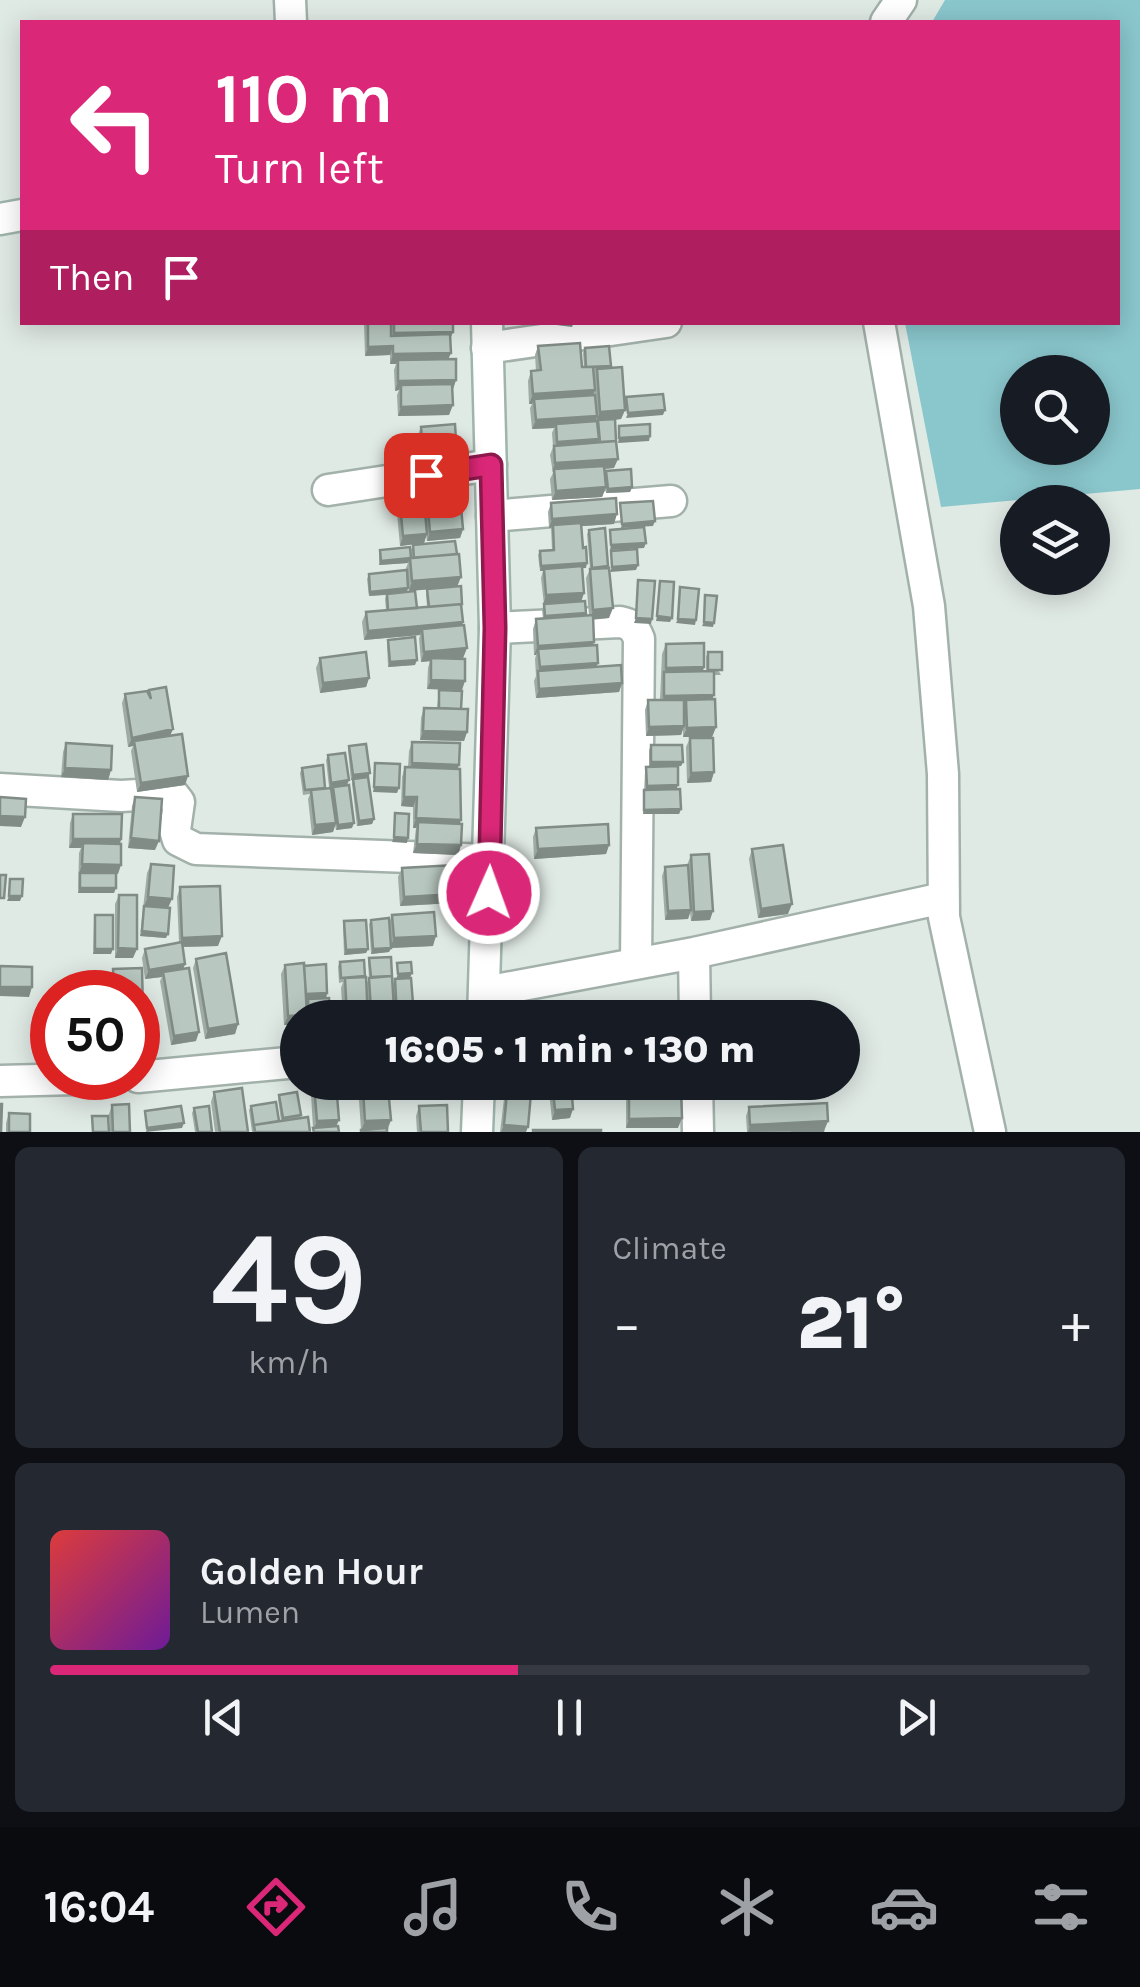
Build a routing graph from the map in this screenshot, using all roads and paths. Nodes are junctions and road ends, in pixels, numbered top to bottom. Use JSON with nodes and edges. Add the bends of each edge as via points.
{"nodes":[{"id":1,"x":625,"y":325,"type":"edge"},
{"id":2,"x":880,"y":325,"type":"edge"},
{"id":3,"x":487,"y":335,"type":"edge"},
{"id":4,"x":491,"y":465,"type":"junction"},
{"id":5,"x":328,"y":490,"type":"dead end"},
{"id":6,"x":671,"y":500,"type":"dead end"},
{"id":7,"x":492,"y":516,"type":"junction"},
{"id":8,"x":495,"y":628,"type":"junction"},
{"id":9,"x":0,"y":789,"type":"edge"},
{"id":10,"x":490,"y":860,"type":"junction"},
{"id":11,"x":943,"y":898,"type":"junction"},
{"id":12,"x":694,"y":953,"type":"junction"},
{"id":13,"x":636,"y":963,"type":"junction"},
{"id":14,"x":484,"y":1000,"type":"edge"},
{"id":15,"x":502,"y":1000,"type":"edge"},
{"id":16,"x":695,"y":1000,"type":"edge"},
{"id":17,"x":280,"y":1064,"type":"edge"},
{"id":18,"x":160,"y":1075,"type":"edge"},
{"id":19,"x":30,"y":1080,"type":"edge"},
{"id":20,"x":0,"y":1081,"type":"edge"},
{"id":21,"x":478,"y":1100,"type":"edge"},
{"id":22,"x":697,"y":1100,"type":"edge"},
{"id":23,"x":477,"y":1132,"type":"edge"},
{"id":24,"x":698,"y":1132,"type":"edge"},
{"id":25,"x":990,"y":1132,"type":"edge"}],
"edges":[{"from":1,"to":3,"type":"street"},
{"from":2,"to":11,"type":"street","via":[[928,606],[943,774]]},
{"from":3,"to":4,"type":"street"},
{"from":4,"to":5,"type":"street"},
{"from":4,"to":7,"type":"street"},
{"from":6,"to":7,"type":"street"},
{"from":7,"to":8,"type":"street"},
{"from":8,"to":10,"type":"street"},
{"from":8,"to":13,"type":"street","via":[[620,622],[635,629]]},
{"from":9,"to":10,"type":"street","via":[[172,793],[179,802],[178,840],[196,850]]},
{"from":10,"to":14,"type":"street"},
{"from":11,"to":12,"type":"street"},
{"from":11,"to":25,"type":"street"},
{"from":12,"to":13,"type":"street"},
{"from":12,"to":16,"type":"street"},
{"from":13,"to":15,"type":"street"},
{"from":17,"to":18,"type":"street"},
{"from":19,"to":20,"type":"street"},
{"from":21,"to":23,"type":"street"},
{"from":22,"to":24,"type":"street"}]}
